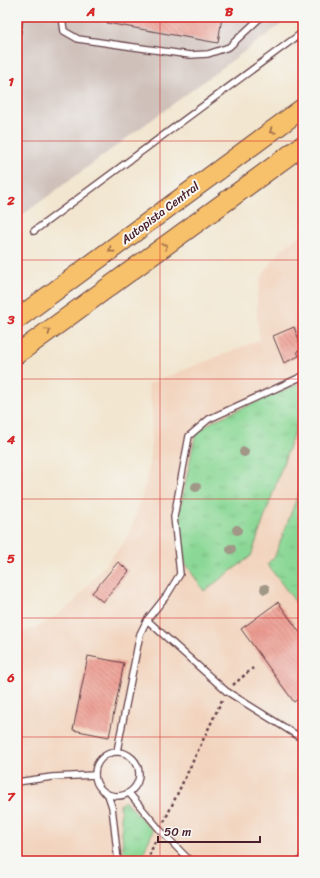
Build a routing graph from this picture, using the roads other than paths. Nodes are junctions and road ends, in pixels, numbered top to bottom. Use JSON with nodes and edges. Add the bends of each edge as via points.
{"nodes":[{"id":1,"x":62,"y":17,"type":"edge"},
{"id":2,"x":261,"y":17,"type":"edge"},
{"id":3,"x":303,"y":32,"type":"edge"},
{"id":4,"x":303,"y":108,"type":"edge"},
{"id":5,"x":303,"y":145,"type":"edge"},
{"id":6,"x":34,"y":231,"type":"dead end"},
{"id":7,"x":17,"y":319,"type":"edge"},
{"id":8,"x":17,"y":354,"type":"edge"},
{"id":9,"x":303,"y":376,"type":"edge"},
{"id":10,"x":147,"y":620,"type":"junction"},
{"id":11,"x":303,"y":739,"type":"edge"},
{"id":12,"x":117,"y":751,"type":"junction"},
{"id":13,"x":95,"y":775,"type":"junction"},
{"id":14,"x":17,"y":782,"type":"edge"},
{"id":15,"x":129,"y":793,"type":"junction"},
{"id":16,"x":108,"y":795,"type":"junction"},
{"id":17,"x":303,"y":857,"type":"edge"},
{"id":18,"x":118,"y":861,"type":"edge"},
{"id":19,"x":190,"y":861,"type":"edge"},
{"id":20,"x":300,"y":861,"type":"edge"}],
"edges":[{"from":1,"to":2,"type":"lane","via":[[64,31],[78,39],[190,55],[208,54],[229,47]]},
{"from":3,"to":6,"type":"lane"},
{"from":4,"to":7,"type":"highway","name":"Autopista Central","one_way":true},
{"from":8,"to":5,"type":"highway","one_way":true},
{"from":9,"to":10,"type":"lane","via":[[209,419],[189,436],[174,517],[180,574]]},
{"from":10,"to":11,"type":"lane","via":[[226,691]]},
{"from":10,"to":12,"type":"lane","via":[[140,634]]},
{"from":12,"to":13,"type":"lane","via":[[99,761]]},
{"from":12,"to":15,"type":"lane","via":[[126,753],[138,765],[138,782]]},
{"from":13,"to":14,"type":"lane"},
{"from":13,"to":16,"type":"lane","via":[[96,782]]},
{"from":15,"to":16,"type":"lane","via":[[122,796]]},
{"from":15,"to":19,"type":"lane"},
{"from":16,"to":18,"type":"lane","via":[[112,807]]},
{"from":17,"to":20,"type":"lane"}]}
